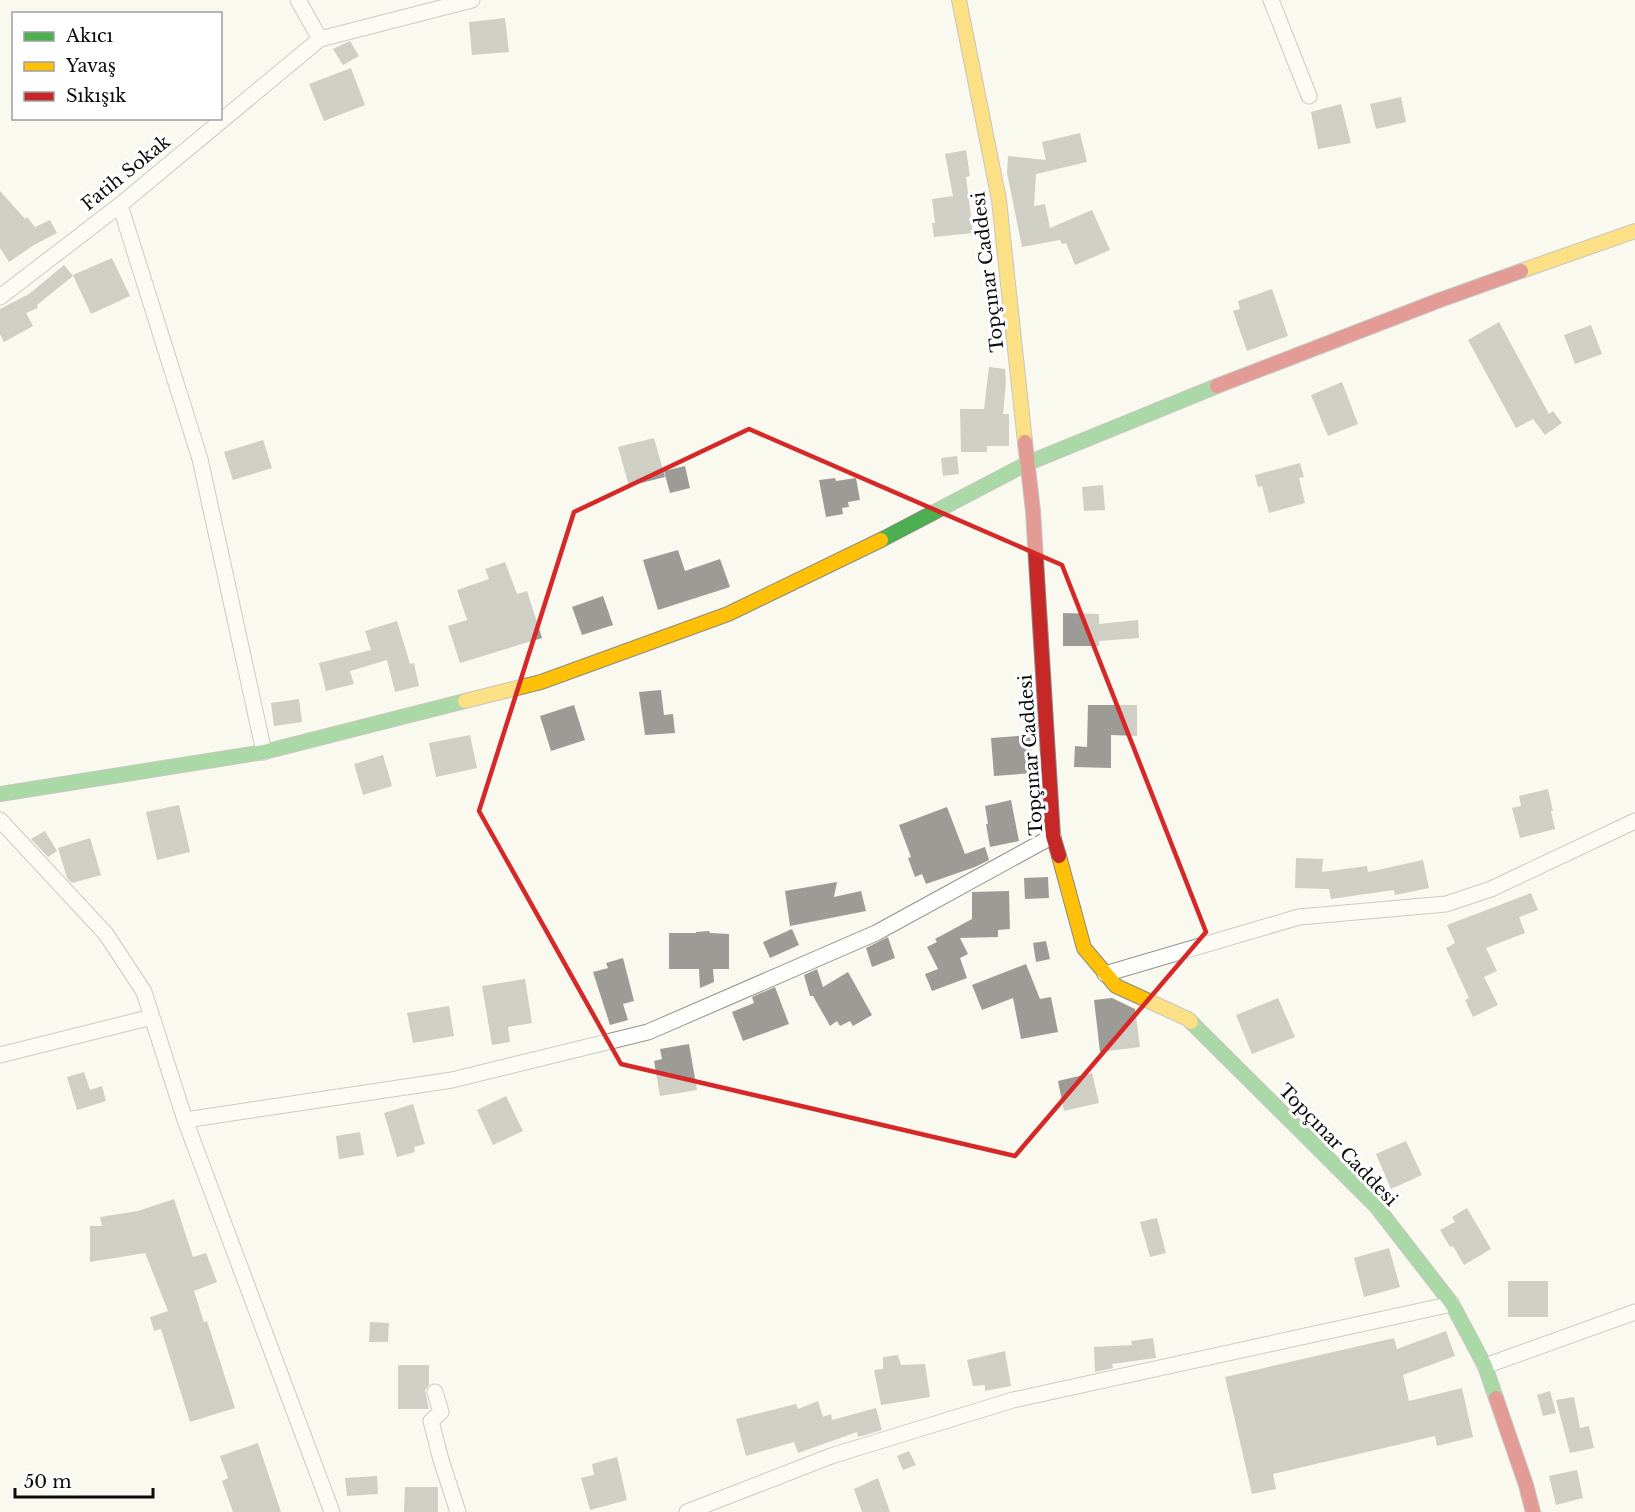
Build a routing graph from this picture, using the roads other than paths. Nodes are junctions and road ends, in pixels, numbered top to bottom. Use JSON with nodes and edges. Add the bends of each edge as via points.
{"nodes":[{"id":1,"x":298,"y":0,"type":"edge"},
{"id":2,"x":472,"y":0,"type":"edge"},
{"id":3,"x":959,"y":0,"type":"edge"},
{"id":4,"x":1271,"y":0,"type":"edge"},
{"id":5,"x":320,"y":39,"type":"junction"},
{"id":6,"x":1310,"y":96,"type":"dead end"},
{"id":7,"x":120,"y":205,"type":"junction"},
{"id":8,"x":1635,"y":231,"type":"edge"},
{"id":9,"x":0,"y":297,"type":"edge"},
{"id":10,"x":1028,"y":463,"type":"junction"},
{"id":11,"x":264,"y":752,"type":"junction"},
{"id":12,"x":0,"y":794,"type":"edge"},
{"id":13,"x":0,"y":819,"type":"edge"},
{"id":14,"x":1635,"y":821,"type":"edge"},
{"id":15,"x":1053,"y":836,"type":"junction"},
{"id":16,"x":1105,"y":974,"type":"junction"},
{"id":17,"x":152,"y":1017,"type":"junction"},
{"id":18,"x":0,"y":1055,"type":"edge"},
{"id":19,"x":185,"y":1120,"type":"junction"},
{"id":20,"x":1452,"y":1304,"type":"junction"},
{"id":21,"x":1635,"y":1312,"type":"edge"},
{"id":22,"x":1485,"y":1366,"type":"junction"},
{"id":23,"x":435,"y":1392,"type":"dead end"},
{"id":24,"x":332,"y":1512,"type":"edge"},
{"id":25,"x":458,"y":1512,"type":"edge"},
{"id":26,"x":687,"y":1512,"type":"edge"},
{"id":27,"x":1533,"y":1512,"type":"edge"}],
"edges":[{"from":1,"to":5,"type":"street"},
{"from":2,"to":5,"type":"street","name":"Fatih Sokak"},
{"from":3,"to":10,"type":"street","name":"Topçınar Caddesi","via":[[999,200]]},
{"from":4,"to":6,"type":"street"},
{"from":5,"to":7,"type":"street","name":"Fatih Sokak"},
{"from":7,"to":9,"type":"street","name":"Fatih Sokak"},
{"from":7,"to":11,"type":"street","via":[[200,459]]},
{"from":8,"to":10,"type":"street","via":[[1418,309]]},
{"from":10,"to":11,"type":"street","via":[[728,614],[541,682]]},
{"from":10,"to":15,"type":"street","name":"Topçınar Caddesi"},
{"from":11,"to":12,"type":"street"},
{"from":13,"to":17,"type":"street","via":[[106,934],[144,992]]},
{"from":14,"to":16,"type":"street","via":[[1491,889],[1446,904],[1299,917]]},
{"from":15,"to":16,"type":"street","name":"Topçınar Caddesi","via":[[1084,948]]},
{"from":15,"to":19,"type":"street","via":[[876,933],[648,1032],[452,1080]]},
{"from":16,"to":20,"type":"street","name":"Topçınar Caddesi","via":[[1116,986],[1188,1019],[1376,1206]]},
{"from":17,"to":18,"type":"street"},
{"from":17,"to":19,"type":"street"},
{"from":19,"to":24,"type":"street"},
{"from":20,"to":22,"type":"street","name":"Topçınar Caddesi"},
{"from":20,"to":26,"type":"street","via":[[1013,1400],[831,1456]]},
{"from":21,"to":22,"type":"street"},
{"from":22,"to":27,"type":"street","name":"Topçınar Caddesi"},
{"from":23,"to":25,"type":"street","via":[[441,1412],[431,1421]]}]}
